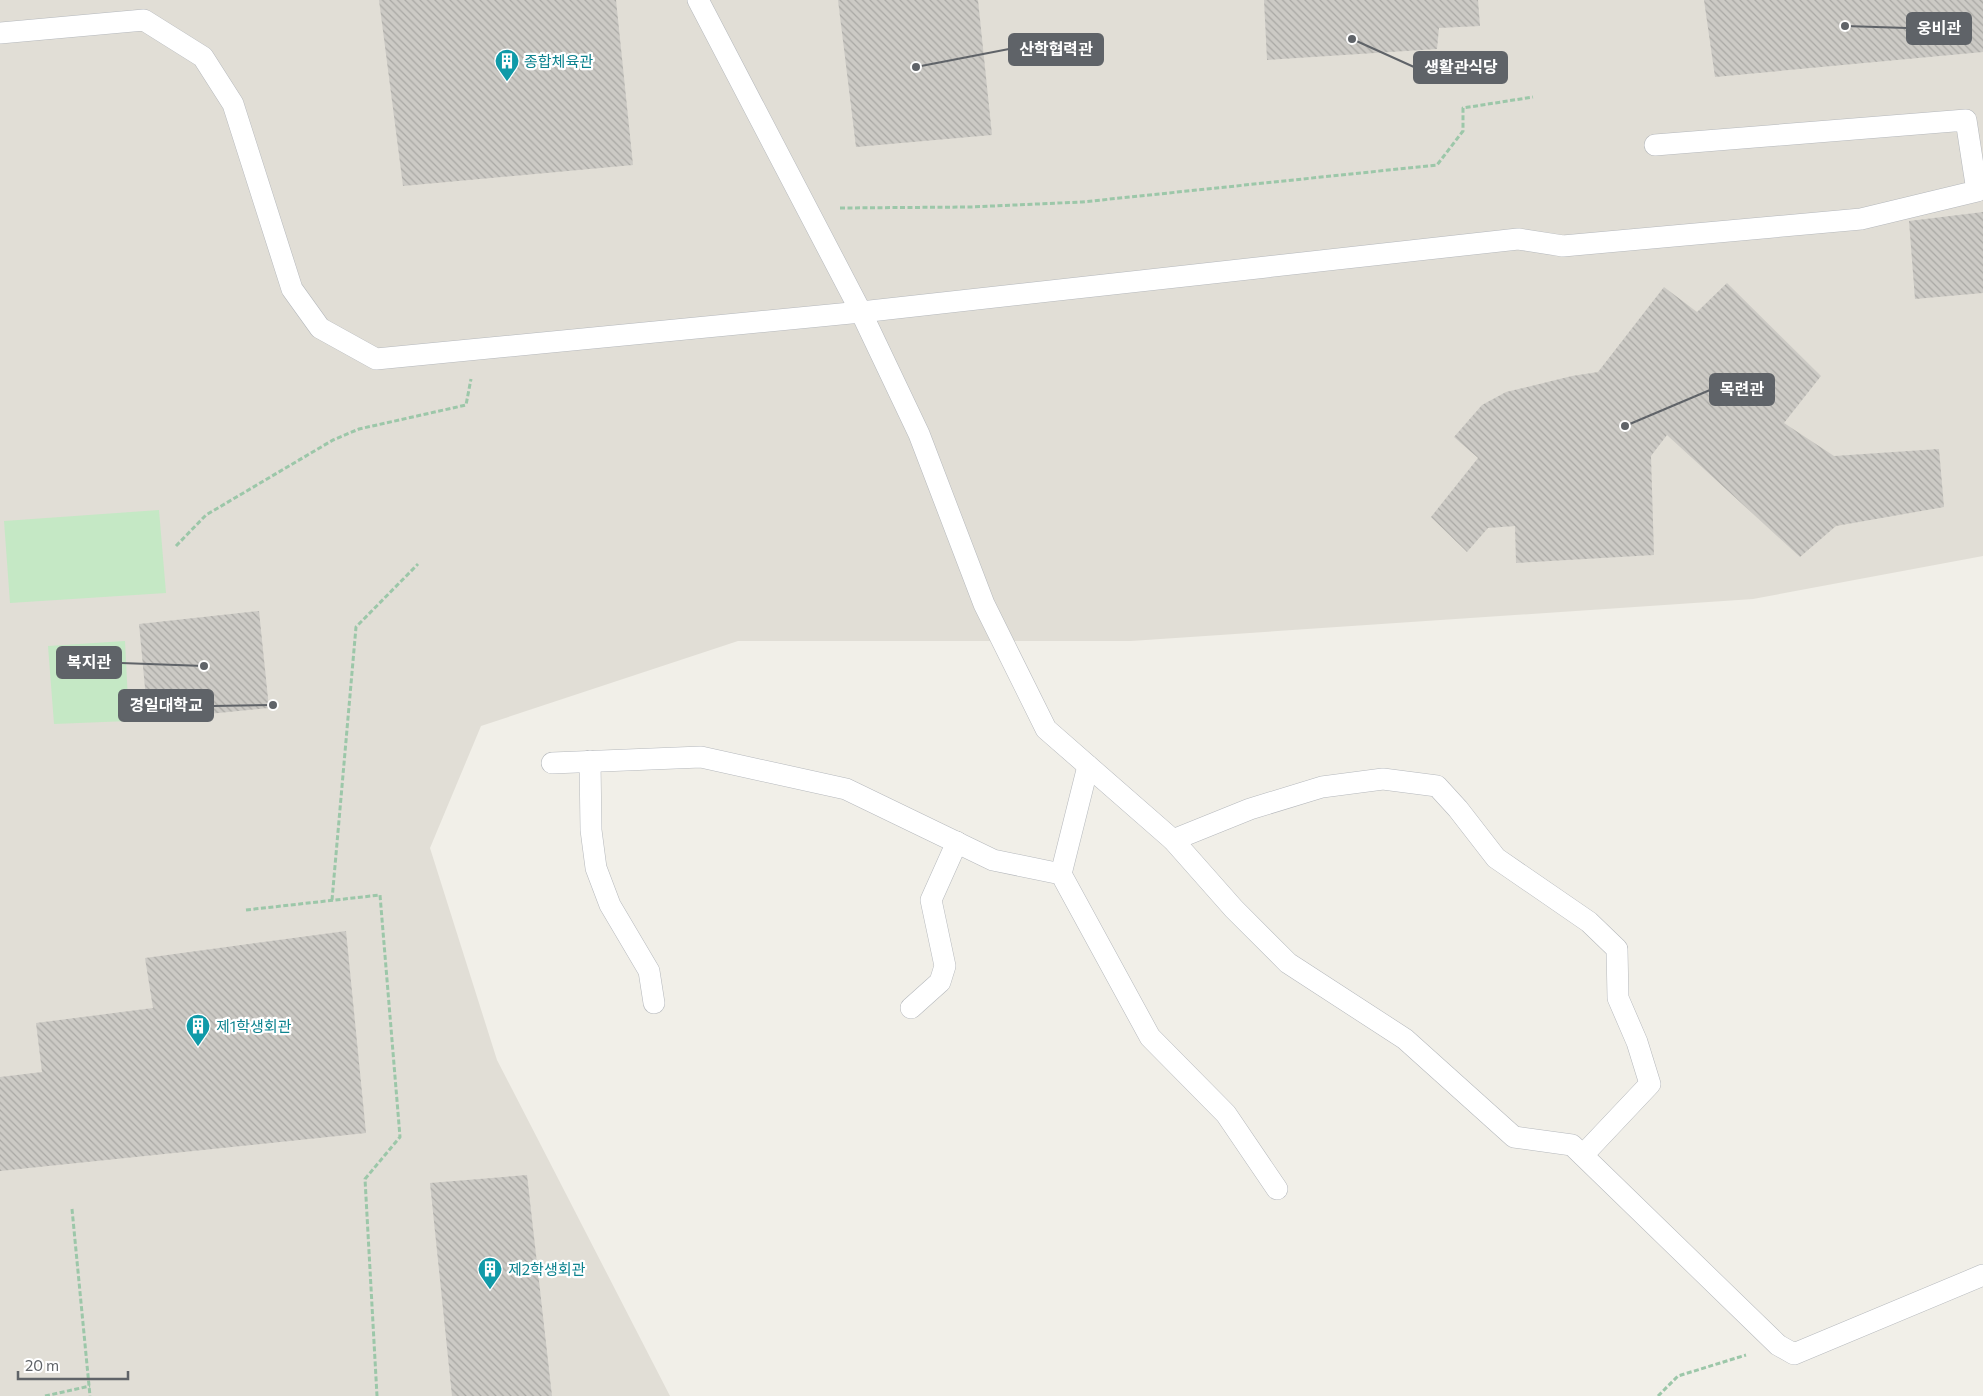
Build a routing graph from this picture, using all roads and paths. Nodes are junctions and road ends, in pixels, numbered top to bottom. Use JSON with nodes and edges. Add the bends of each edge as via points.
{"nodes":[{"id":1,"x":698,"y":0,"type":"edge"},
{"id":2,"x":0,"y":33,"type":"edge"},
{"id":3,"x":1533,"y":97,"type":"dead end"},
{"id":4,"x":1655,"y":145,"type":"dead end"},
{"id":5,"x":807,"y":208,"type":"junction"},
{"id":6,"x":862,"y":312,"type":"junction"},
{"id":7,"x":468,"y":349,"type":"junction"},
{"id":8,"x":176,"y":546,"type":"dead end"},
{"id":9,"x":418,"y":564,"type":"dead end"},
{"id":10,"x":590,"y":761,"type":"junction"},
{"id":11,"x":552,"y":763,"type":"dead end"},
{"id":12,"x":1088,"y":766,"type":"junction"},
{"id":13,"x":1173,"y":840,"type":"junction"},
{"id":14,"x":957,"y":842,"type":"junction"},
{"id":15,"x":1061,"y":874,"type":"junction"},
{"id":16,"x":332,"y":900,"type":"junction"},
{"id":17,"x":246,"y":910,"type":"dead end"},
{"id":18,"x":654,"y":1003,"type":"dead end"},
{"id":19,"x":910,"y":1008,"type":"dead end"},
{"id":20,"x":1583,"y":1155,"type":"junction"},
{"id":21,"x":1277,"y":1188,"type":"dead end"},
{"id":22,"x":72,"y":1209,"type":"dead end"},
{"id":23,"x":1983,"y":1275,"type":"edge"},
{"id":24,"x":1778,"y":1345,"type":"junction"},
{"id":25,"x":90,"y":1386,"type":"junction"},
{"id":26,"x":45,"y":1396,"type":"edge"},
{"id":27,"x":90,"y":1396,"type":"edge"},
{"id":28,"x":377,"y":1396,"type":"edge"},
{"id":29,"x":1658,"y":1396,"type":"edge"}],
"edges":[{"from":1,"to":5,"type":"lane"},
{"from":2,"to":7,"type":"lane","via":[[144,20],[203,57],[234,104],[292,289],[320,328],[376,359]]},
{"from":3,"to":5,"type":"path","via":[[1463,108],[1463,131],[1437,164],[1082,202]]},
{"from":4,"to":6,"type":"lane","via":[[1966,120],[1977,191],[1862,219],[1563,246],[1518,239]]},
{"from":5,"to":6,"type":"lane"},
{"from":6,"to":7,"type":"lane"},
{"from":6,"to":12,"type":"lane","via":[[919,434],[984,604],[1046,729]]},
{"from":7,"to":8,"type":"path","via":[[472,375],[466,405],[359,429],[333,440],[206,515]]},
{"from":9,"to":16,"type":"path","via":[[356,627]]},
{"from":10,"to":11,"type":"lane"},
{"from":10,"to":14,"type":"lane","via":[[700,757],[836,786]]},
{"from":10,"to":18,"type":"lane","via":[[591,830],[596,868],[610,905],[649,971]]},
{"from":12,"to":13,"type":"lane"},
{"from":12,"to":15,"type":"lane"},
{"from":13,"to":20,"type":"lane","via":[[1288,963],[1405,1039],[1514,1137],[1572,1145]]},
{"from":13,"to":20,"type":"lane","via":[[1250,809],[1322,787],[1383,780],[1436,786],[1496,858],[1589,922],[1617,949],[1618,998],[1650,1084]]},
{"from":14,"to":15,"type":"lane","via":[[993,860]]},
{"from":14,"to":19,"type":"lane","via":[[931,900],[945,966],[940,982]]},
{"from":15,"to":21,"type":"lane","via":[[1150,1037],[1226,1114]]},
{"from":16,"to":17,"type":"path"},
{"from":16,"to":28,"type":"path","via":[[380,894],[400,1137],[365,1179]]},
{"from":20,"to":24,"type":"lane"},
{"from":22,"to":25,"type":"path"},
{"from":23,"to":24,"type":"lane","via":[[1794,1354]]},
{"from":24,"to":29,"type":"path","via":[[1678,1376]]},
{"from":25,"to":26,"type":"path"},
{"from":25,"to":27,"type":"path"}]}
